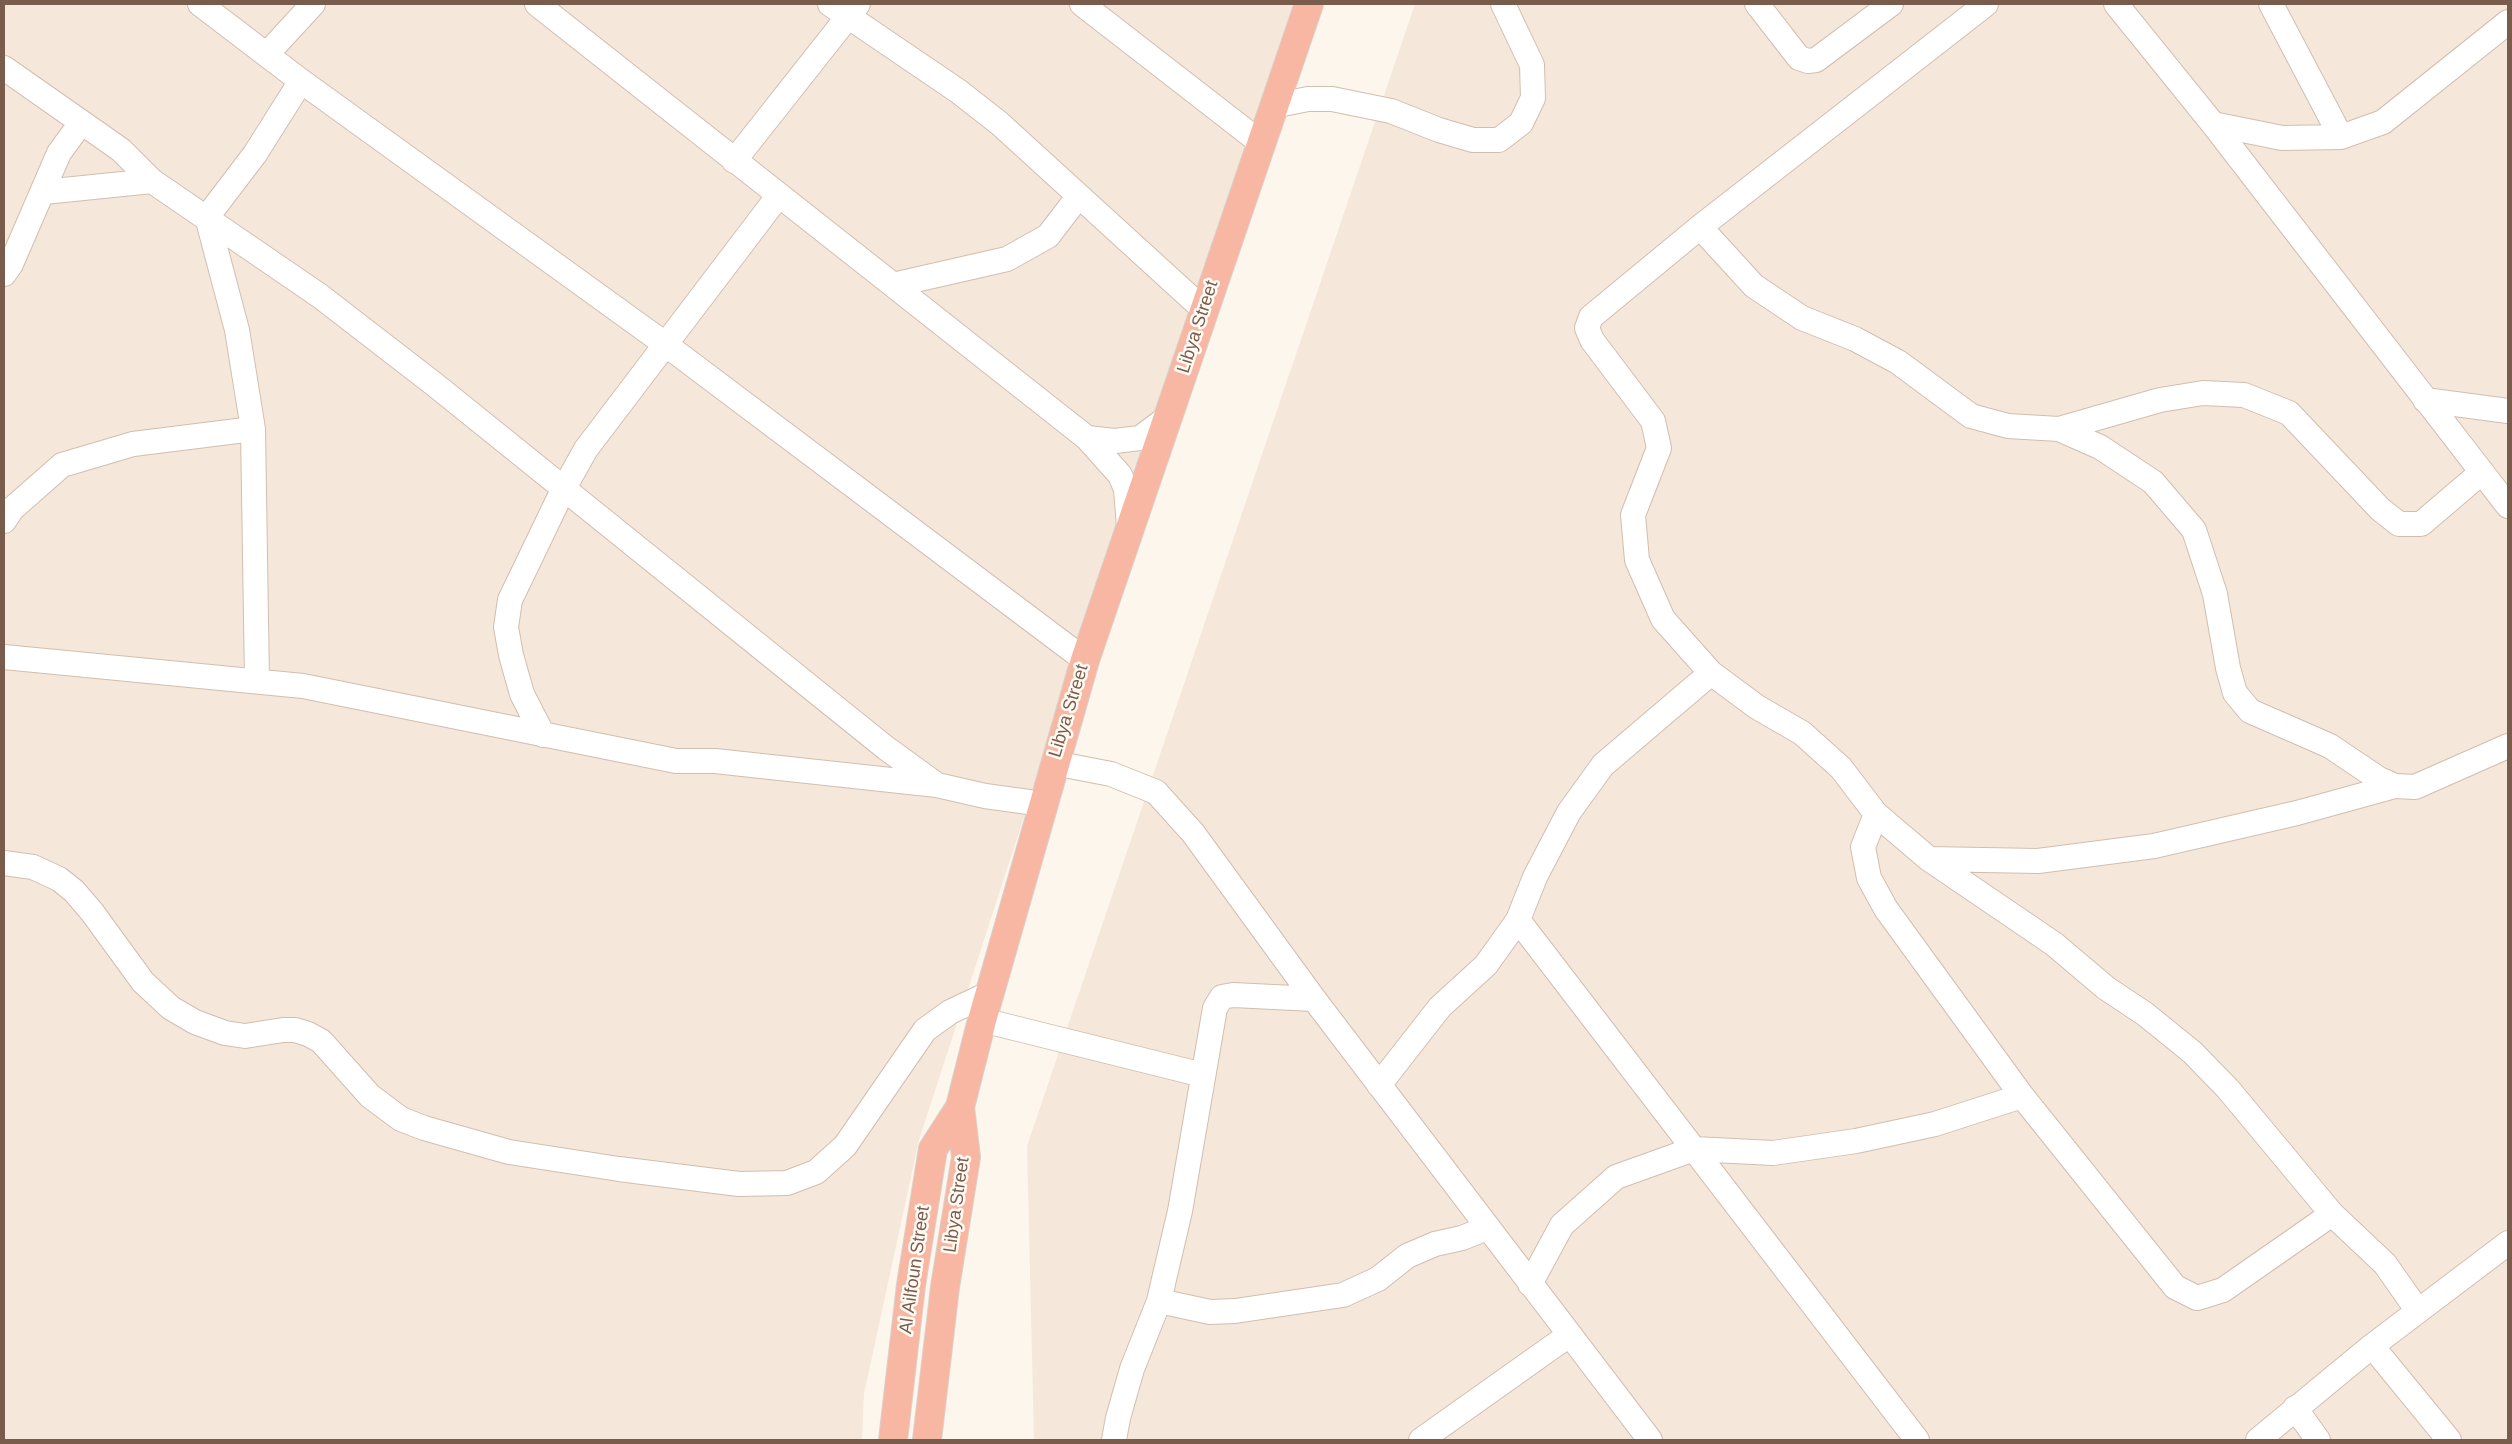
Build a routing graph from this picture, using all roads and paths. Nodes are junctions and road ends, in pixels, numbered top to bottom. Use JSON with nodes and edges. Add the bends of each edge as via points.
{"nodes":[{"id":1,"x":200,"y":4,"type":"edge"},
{"id":2,"x":313,"y":4,"type":"edge"},
{"id":3,"x":537,"y":4,"type":"edge"},
{"id":4,"x":1082,"y":4,"type":"edge"},
{"id":5,"x":1308,"y":4,"type":"edge"},
{"id":6,"x":1503,"y":4,"type":"edge"},
{"id":7,"x":1757,"y":4,"type":"edge"},
{"id":8,"x":1891,"y":4,"type":"edge"},
{"id":9,"x":2116,"y":4,"type":"edge"},
{"id":10,"x":2271,"y":4,"type":"edge"},
{"id":11,"x":845,"y":8,"type":"edge"},
{"id":12,"x":1970,"y":8,"type":"edge"},
{"id":13,"x":2508,"y":22,"type":"edge"},
{"id":14,"x":267,"y":54,"type":"junction"},
{"id":15,"x":4,"y":68,"type":"edge"},
{"id":16,"x":301,"y":81,"type":"junction"},
{"id":17,"x":1272,"y":106,"type":"junction"},
{"id":18,"x":81,"y":123,"type":"junction"},
{"id":19,"x":2213,"y":124,"type":"junction"},
{"id":20,"x":2341,"y":137,"type":"junction"},
{"id":21,"x":1261,"y":143,"type":"junction"},
{"id":22,"x":734,"y":161,"type":"junction"},
{"id":23,"x":152,"y":181,"type":"junction"},
{"id":24,"x":44,"y":192,"type":"junction"},
{"id":25,"x":779,"y":195,"type":"junction"},
{"id":26,"x":1078,"y":197,"type":"junction"},
{"id":27,"x":207,"y":218,"type":"junction"},
{"id":28,"x":1700,"y":227,"type":"junction"},
{"id":29,"x":6,"y":266,"type":"edge"},
{"id":30,"x":893,"y":285,"type":"junction"},
{"id":31,"x":1203,"y":309,"type":"junction"},
{"id":32,"x":665,"y":344,"type":"junction"},
{"id":33,"x":2425,"y":400,"type":"junction"},
{"id":34,"x":2508,"y":411,"type":"edge"},
{"id":35,"x":1168,"y":417,"type":"junction"},
{"id":36,"x":253,"y":429,"type":"junction"},
{"id":37,"x":2058,"y":429,"type":"junction"},
{"id":38,"x":1087,"y":438,"type":"junction"},
{"id":39,"x":2482,"y":472,"type":"junction"},
{"id":40,"x":563,"y":490,"type":"junction"},
{"id":41,"x":2508,"y":506,"type":"edge"},
{"id":42,"x":6,"y":510,"type":"edge"},
{"id":43,"x":1130,"y":529,"type":"junction"},
{"id":44,"x":4,"y":657,"type":"edge"},
{"id":45,"x":1084,"y":660,"type":"junction"},
{"id":46,"x":1711,"y":673,"type":"junction"},
{"id":47,"x":257,"y":681,"type":"junction"},
{"id":48,"x":543,"y":734,"type":"junction"},
{"id":49,"x":2508,"y":746,"type":"edge"},
{"id":50,"x":1054,"y":762,"type":"junction"},
{"id":51,"x":937,"y":785,"type":"junction"},
{"id":52,"x":2395,"y":786,"type":"junction"},
{"id":53,"x":1043,"y":804,"type":"junction"},
{"id":54,"x":1876,"y":814,"type":"junction"},
{"id":55,"x":1928,"y":859,"type":"junction"},
{"id":56,"x":4,"y":863,"type":"edge"},
{"id":57,"x":1518,"y":920,"type":"junction"},
{"id":58,"x":990,"y":993,"type":"junction"},
{"id":59,"x":1314,"y":999,"type":"junction"},
{"id":60,"x":982,"y":1020,"type":"junction"},
{"id":61,"x":1203,"y":1074,"type":"junction"},
{"id":62,"x":1379,"y":1085,"type":"junction"},
{"id":63,"x":2022,"y":1096,"type":"junction"},
{"id":64,"x":960,"y":1107,"type":"junction"},
{"id":65,"x":1694,"y":1149,"type":"junction"},
{"id":66,"x":2332,"y":1214,"type":"junction"},
{"id":67,"x":1487,"y":1228,"type":"junction"},
{"id":68,"x":2508,"y":1243,"type":"edge"},
{"id":69,"x":1530,"y":1284,"type":"junction"},
{"id":70,"x":1159,"y":1301,"type":"junction"},
{"id":71,"x":2418,"y":1311,"type":"junction"},
{"id":72,"x":1569,"y":1335,"type":"junction"},
{"id":73,"x":2372,"y":1346,"type":"junction"},
{"id":74,"x":2295,"y":1408,"type":"junction"},
{"id":75,"x":1427,"y":1439,"type":"edge"},
{"id":76,"x":893,"y":1440,"type":"edge"},
{"id":77,"x":927,"y":1440,"type":"edge"},
{"id":78,"x":1114,"y":1440,"type":"edge"},
{"id":79,"x":1650,"y":1440,"type":"edge"},
{"id":80,"x":1917,"y":1440,"type":"edge"},
{"id":81,"x":2258,"y":1440,"type":"edge"},
{"id":82,"x":2318,"y":1440,"type":"edge"},
{"id":83,"x":2449,"y":1440,"type":"edge"}],
"edges":[{"from":1,"to":14,"type":"street"},
{"from":2,"to":14,"type":"street"},
{"from":3,"to":22,"type":"street"},
{"from":4,"to":21,"type":"street"},
{"from":5,"to":17,"type":"highway","name":"Libya Street"},
{"from":6,"to":17,"type":"street","via":[[1532,65],[1533,98],[1521,123],[1499,140],[1473,140],[1391,111],[1332,99],[1308,98]]},
{"from":7,"to":8,"type":"street","via":[[1800,58],[1808,61],[1816,60]]},
{"from":9,"to":19,"type":"street"},
{"from":10,"to":20,"type":"street"},
{"from":11,"to":22,"type":"street"},
{"from":11,"to":26,"type":"street","via":[[999,123]]},
{"from":12,"to":28,"type":"street"},
{"from":13,"to":20,"type":"street","via":[[2382,122]]},
{"from":14,"to":16,"type":"street"},
{"from":15,"to":18,"type":"street"},
{"from":16,"to":27,"type":"street","via":[[255,154]]},
{"from":16,"to":32,"type":"street"},
{"from":17,"to":21,"type":"highway","name":"Libya Street"},
{"from":18,"to":23,"type":"street","via":[[121,150]]},
{"from":18,"to":24,"type":"street","via":[[59,153]]},
{"from":19,"to":20,"type":"street","via":[[2282,138]]},
{"from":19,"to":33,"type":"street"},
{"from":21,"to":31,"type":"highway","name":"Libya Street"},
{"from":22,"to":25,"type":"street"},
{"from":23,"to":24,"type":"street"},
{"from":23,"to":27,"type":"street"},
{"from":24,"to":29,"type":"street"},
{"from":25,"to":30,"type":"street"},
{"from":25,"to":32,"type":"street"},
{"from":26,"to":30,"type":"street","via":[[1048,236],[1007,259]]},
{"from":26,"to":31,"type":"street"},
{"from":27,"to":36,"type":"street","via":[[237,330]]},
{"from":27,"to":40,"type":"street","via":[[320,296]]},
{"from":28,"to":37,"type":"street","via":[[1754,286],[1802,318],[1855,338],[1898,362],[1971,416],[2008,426]]},
{"from":28,"to":46,"type":"street","via":[[1591,317],[1588,328],[1592,340],[1653,421],[1659,448],[1632,515],[1637,560],[1663,619]]},
{"from":30,"to":38,"type":"street"},
{"from":31,"to":35,"type":"highway","name":"Libya Street"},
{"from":32,"to":40,"type":"street","via":[[586,449]]},
{"from":32,"to":45,"type":"street"},
{"from":33,"to":34,"type":"street"},
{"from":33,"to":39,"type":"street"},
{"from":35,"to":38,"type":"street","via":[[1140,438],[1115,442]]},
{"from":35,"to":43,"type":"highway","name":"Libya Street"},
{"from":36,"to":42,"type":"street","via":[[133,444],[62,466]]},
{"from":36,"to":47,"type":"street"},
{"from":37,"to":39,"type":"street","via":[[2160,400],[2203,393],[2244,395],[2288,413],[2380,509],[2399,524],[2421,524]]},
{"from":37,"to":52,"type":"street","via":[[2100,447],[2153,482],[2194,530],[2215,594],[2235,693],[2250,711],[2330,746]]},
{"from":38,"to":43,"type":"street","via":[[1120,476],[1126,489]]},
{"from":39,"to":41,"type":"street"},
{"from":40,"to":48,"type":"street","via":[[510,600],[506,627],[522,694]]},
{"from":40,"to":51,"type":"street"},
{"from":43,"to":45,"type":"highway","name":"Libya Street"},
{"from":44,"to":47,"type":"street"},
{"from":45,"to":50,"type":"highway","name":"Libya Street"},
{"from":46,"to":54,"type":"street","via":[[1757,707],[1802,733],[1841,768]]},
{"from":46,"to":57,"type":"street","via":[[1602,765],[1569,812]]},
{"from":47,"to":48,"type":"street","via":[[303,686]]},
{"from":48,"to":51,"type":"street","via":[[676,760],[716,761]]},
{"from":49,"to":52,"type":"street","via":[[2415,787]]},
{"from":50,"to":53,"type":"highway","name":"Libya Street"},
{"from":50,"to":59,"type":"street","via":[[1111,774],[1156,792],[1193,833]]},
{"from":51,"to":53,"type":"street"},
{"from":52,"to":55,"type":"street","via":[[2297,813],[2154,846],[2038,861]]},
{"from":53,"to":58,"type":"highway","name":"Libya Street"},
{"from":54,"to":55,"type":"street"},
{"from":54,"to":63,"type":"street","via":[[1863,847],[1869,878],[1886,909]]},
{"from":55,"to":66,"type":"street","via":[[2054,944],[2106,988],[2192,1052],[2228,1089]]},
{"from":56,"to":58,"type":"street","via":[[33,866],[74,891],[143,982],[171,1008],[195,1022],[225,1033],[245,1036],[283,1030],[308,1034],[321,1041],[370,1096],[401,1119],[509,1152],[619,1169],[739,1184],[787,1183],[816,1172],[845,1146],[925,1030],[950,1012]]},
{"from":57,"to":62,"type":"street","via":[[1486,964],[1440,1007]]},
{"from":57,"to":65,"type":"street"},
{"from":58,"to":60,"type":"highway","name":"Libya Street"},
{"from":59,"to":61,"type":"street","via":[[1222,997],[1215,1008]]},
{"from":59,"to":62,"type":"street"},
{"from":60,"to":61,"type":"street"},
{"from":60,"to":64,"type":"highway","name":"Libya Street"},
{"from":61,"to":70,"type":"street","via":[[1180,1211]]},
{"from":62,"to":67,"type":"street"},
{"from":63,"to":65,"type":"street","via":[[1935,1124],[1856,1141],[1773,1153]]},
{"from":63,"to":66,"type":"street","via":[[2175,1287],[2197,1298],[2223,1290]]},
{"from":64,"to":76,"type":"highway","name":"Al Ailfoun Street","via":[[933,1149],[911,1285]]},
{"from":64,"to":77,"type":"highway","name":"Libya Street","via":[[966,1157],[945,1287]]},
{"from":65,"to":69,"type":"street","via":[[1616,1177],[1562,1225]]},
{"from":65,"to":80,"type":"street"},
{"from":66,"to":71,"type":"street","via":[[2385,1264]]},
{"from":67,"to":69,"type":"street"},
{"from":67,"to":70,"type":"street","via":[[1407,1256],[1378,1279],[1343,1295],[1210,1312]]},
{"from":68,"to":71,"type":"street"},
{"from":69,"to":72,"type":"street"},
{"from":70,"to":78,"type":"street","via":[[1132,1369]]},
{"from":71,"to":73,"type":"street"},
{"from":72,"to":75,"type":"street"},
{"from":72,"to":79,"type":"street"},
{"from":73,"to":74,"type":"street"},
{"from":73,"to":83,"type":"street"},
{"from":74,"to":81,"type":"street"},
{"from":74,"to":82,"type":"street"}]}
